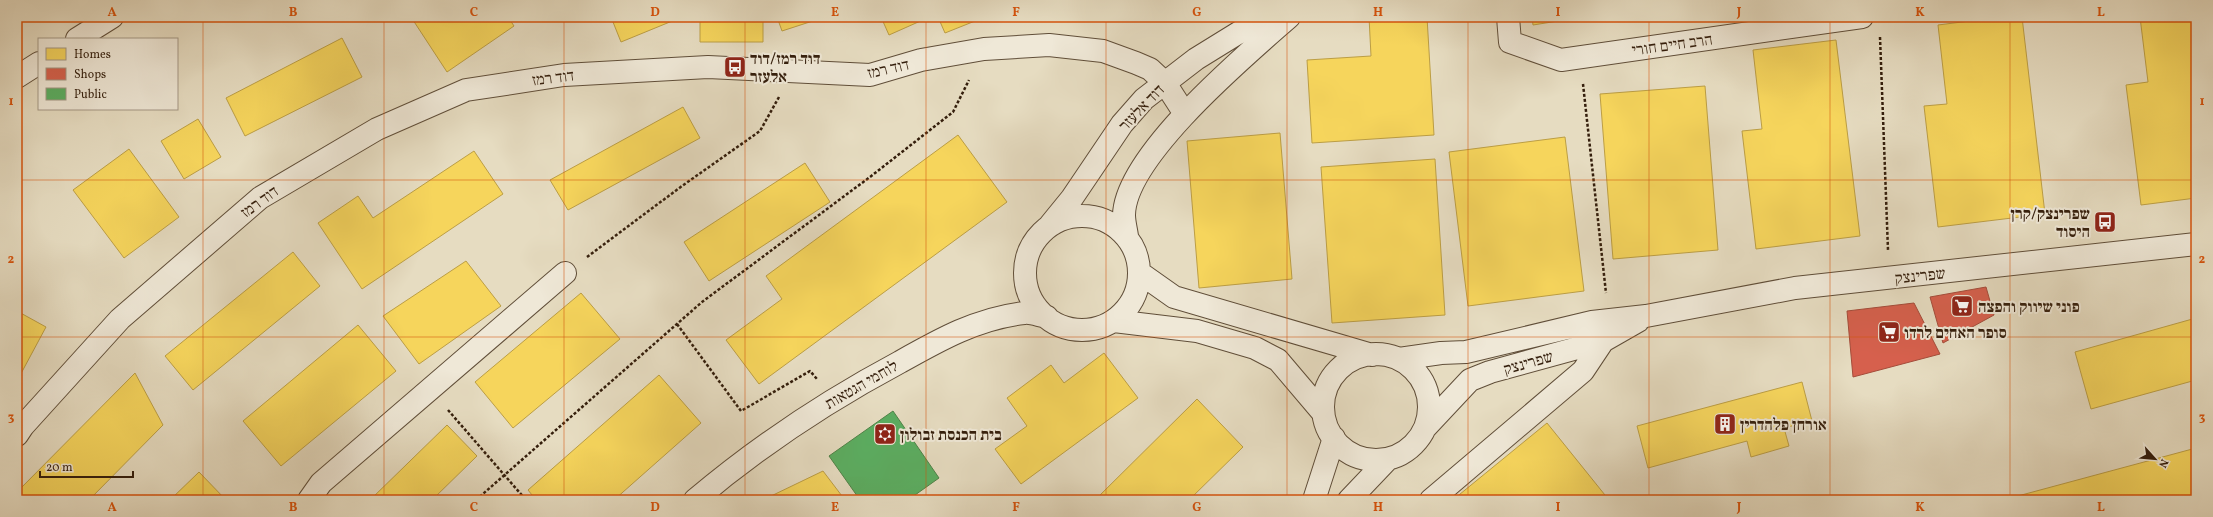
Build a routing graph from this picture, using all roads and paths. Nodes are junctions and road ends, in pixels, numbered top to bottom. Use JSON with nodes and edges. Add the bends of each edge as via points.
{"nodes":[{"id":1,"x":112,"y":17,"type":"edge"},
{"id":2,"x":1264,"y":17,"type":"edge"},
{"id":3,"x":1289,"y":17,"type":"edge"},
{"id":4,"x":1508,"y":17,"type":"edge"},
{"id":5,"x":1862,"y":17,"type":"edge"},
{"id":6,"x":1880,"y":33,"type":"dead end"},
{"id":7,"x":79,"y":38,"type":"edge"},
{"id":8,"x":984,"y":49,"type":"junction"},
{"id":9,"x":1581,"y":57,"type":"junction"},
{"id":10,"x":38,"y":64,"type":"edge"},
{"id":11,"x":787,"y":71,"type":"junction"},
{"id":12,"x":17,"y":77,"type":"edge"},
{"id":13,"x":1165,"y":83,"type":"junction"},
{"id":14,"x":1186,"y":114,"type":"junction"},
{"id":15,"x":1047,"y":228,"type":"junction"},
{"id":16,"x":1127,"y":236,"type":"junction"},
{"id":17,"x":2196,"y":244,"type":"edge"},
{"id":18,"x":565,"y":273,"type":"joint"},
{"id":19,"x":1140,"y":273,"type":"junction"},
{"id":20,"x":1889,"y":278,"type":"junction"},
{"id":21,"x":1047,"y":317,"type":"junction"},
{"id":22,"x":1114,"y":322,"type":"junction"},
{"id":23,"x":677,"y":324,"type":"junction"},
{"id":24,"x":1606,"y":331,"type":"junction"},
{"id":25,"x":1372,"y":355,"type":"junction"},
{"id":26,"x":1399,"y":359,"type":"junction"},
{"id":27,"x":430,"y":389,"type":"junction"},
{"id":28,"x":834,"y":399,"type":"junction"},
{"id":29,"x":1323,"y":412,"type":"junction"},
{"id":30,"x":1425,"y":428,"type":"junction"},
{"id":31,"x":17,"y":435,"type":"edge"},
{"id":32,"x":1334,"y":438,"type":"junction"},
{"id":33,"x":1388,"y":459,"type":"junction"},
{"id":34,"x":504,"y":474,"type":"junction"},
{"id":35,"x":308,"y":500,"type":"edge"},
{"id":36,"x":476,"y":500,"type":"edge"},
{"id":37,"x":526,"y":500,"type":"edge"},
{"id":38,"x":695,"y":500,"type":"edge"},
{"id":39,"x":1314,"y":500,"type":"edge"},
{"id":40,"x":1349,"y":500,"type":"edge"},
{"id":41,"x":1430,"y":500,"type":"edge"}],
"edges":[{"from":1,"to":7,"type":"street"},
{"from":2,"to":13,"type":"street","name":"דוד אלעזר","via":[[1196,59]]},
{"from":3,"to":14,"type":"street"},
{"from":4,"to":9,"type":"street","name":"הרב חיים חורי","via":[[1510,42],[1561,60]]},
{"from":5,"to":9,"type":"street","name":"הרב חיים חורי"},
{"from":6,"to":20,"type":"path"},
{"from":8,"to":11,"type":"street","name":"דוד רמז","via":[[921,60],[870,75]]},
{"from":8,"to":13,"type":"street","name":"דוד רמז","via":[[1049,44],[1103,51],[1143,66]]},
{"from":8,"to":23,"type":"path","via":[[953,112],[870,178],[702,302]]},
{"from":9,"to":24,"type":"path"},
{"from":10,"to":12,"type":"street"},
{"from":11,"to":18,"type":"path","via":[[777,102],[760,131]]},
{"from":11,"to":31,"type":"street","name":"דוד רמז","via":[[708,67],[564,75],[466,90],[377,129],[260,198],[120,319]]},
{"from":13,"to":14,"type":"street","name":"דוד רמז"},
{"from":13,"to":15,"type":"street","name":"דוד אלעזר","via":[[1144,99],[1122,124],[1072,198]]},
{"from":14,"to":16,"type":"street","via":[[1160,143],[1137,175],[1124,214]]},
{"from":15,"to":16,"type":"street","via":[[1065,218],[1092,216],[1111,223]]},
{"from":15,"to":21,"type":"street","via":[[1033,242],[1025,268],[1027,288],[1035,307]]},
{"from":16,"to":19,"type":"street","via":[[1136,253]]},
{"from":17,"to":20,"type":"street","name":"שפרינצק"},
{"from":18,"to":27,"type":"street"},
{"from":19,"to":22,"type":"street","via":[[1138,290],[1128,308]]},
{"from":19,"to":25,"type":"street","via":[[1174,296]]},
{"from":20,"to":24,"type":"street","name":"שפרינצק","via":[[1795,288],[1646,316]]},
{"from":21,"to":22,"type":"street","via":[[1056,325],[1076,331],[1096,329]]},
{"from":21,"to":28,"type":"street","name":"לוחמי הגטאות","via":[[1025,313],[1000,317],[958,330]]},
{"from":22,"to":29,"type":"street","via":[[1197,331],[1255,348],[1278,360]]},
{"from":23,"to":28,"type":"path","via":[[741,411],[810,371]]},
{"from":23,"to":34,"type":"path"},
{"from":24,"to":26,"type":"street","name":"שפרינצק","via":[[1592,322],[1466,352]]},
{"from":24,"to":30,"type":"street","name":"שפרינצק","via":[[1470,380]]},
{"from":24,"to":41,"type":"street","via":[[1582,372]]},
{"from":25,"to":26,"type":"street","via":[[1380,354]]},
{"from":25,"to":29,"type":"street","via":[[1362,356],[1345,364],[1332,378],[1325,394]]},
{"from":26,"to":30,"type":"street","via":[[1412,367],[1422,380],[1429,396]]},
{"from":27,"to":34,"type":"path"},
{"from":27,"to":35,"type":"street","via":[[321,483]]},
{"from":28,"to":38,"type":"street","name":"לוחמי הגטאות","via":[[782,432]]},
{"from":29,"to":32,"type":"street","via":[[1328,430]]},
{"from":30,"to":33,"type":"street","via":[[1416,442],[1404,453]]},
{"from":32,"to":33,"type":"street","via":[[1354,456],[1372,461]]},
{"from":32,"to":39,"type":"street"},
{"from":33,"to":40,"type":"street"},
{"from":34,"to":36,"type":"path"},
{"from":34,"to":37,"type":"path"}]}
